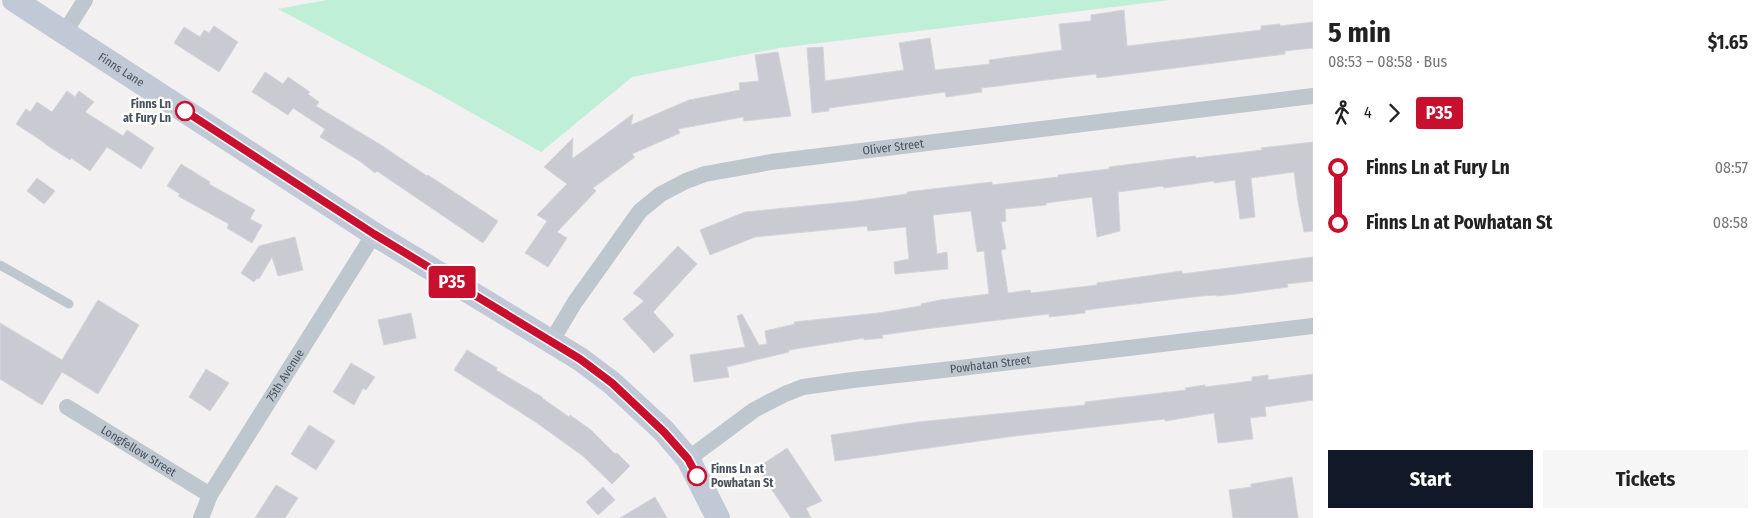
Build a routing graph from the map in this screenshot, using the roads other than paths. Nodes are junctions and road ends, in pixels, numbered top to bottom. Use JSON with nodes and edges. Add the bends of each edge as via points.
{"nodes":[{"id":1,"x":14,"y":0,"type":"edge"},
{"id":2,"x":85,"y":0,"type":"edge"},
{"id":3,"x":65,"y":32,"type":"junction"},
{"id":4,"x":1313,"y":96,"type":"edge"},
{"id":5,"x":374,"y":234,"type":"junction"},
{"id":6,"x":0,"y":265,"type":"edge"},
{"id":7,"x":69,"y":304,"type":"dead end"},
{"id":8,"x":1313,"y":326,"type":"edge"},
{"id":9,"x":551,"y":342,"type":"junction"},
{"id":10,"x":67,"y":407,"type":"dead end"},
{"id":11,"x":688,"y":459,"type":"junction"},
{"id":12,"x":210,"y":494,"type":"junction"},
{"id":13,"x":201,"y":518,"type":"edge"},
{"id":14,"x":718,"y":518,"type":"edge"}],
"edges":[{"from":1,"to":3,"type":"street","name":"Finns Lane"},
{"from":2,"to":3,"type":"street"},
{"from":3,"to":5,"type":"street","name":"Finns Lane"},
{"from":4,"to":9,"type":"street","name":"Oliver Street","via":[[770,162],[705,174],[661,194],[640,211],[575,302]]},
{"from":5,"to":9,"type":"street","name":"Finns Lane"},
{"from":5,"to":12,"type":"street","name":"75th Avenue"},
{"from":6,"to":7,"type":"lane"},
{"from":8,"to":11,"type":"street","name":"Powhatan Street","via":[[803,387],[754,410]]},
{"from":9,"to":11,"type":"street","name":"Finns Lane","via":[[612,383]]},
{"from":10,"to":12,"type":"street","name":"Longfellow Street"},
{"from":11,"to":14,"type":"street","name":"Finns Lane"},
{"from":12,"to":13,"type":"street","name":"75th Avenue"}]}
